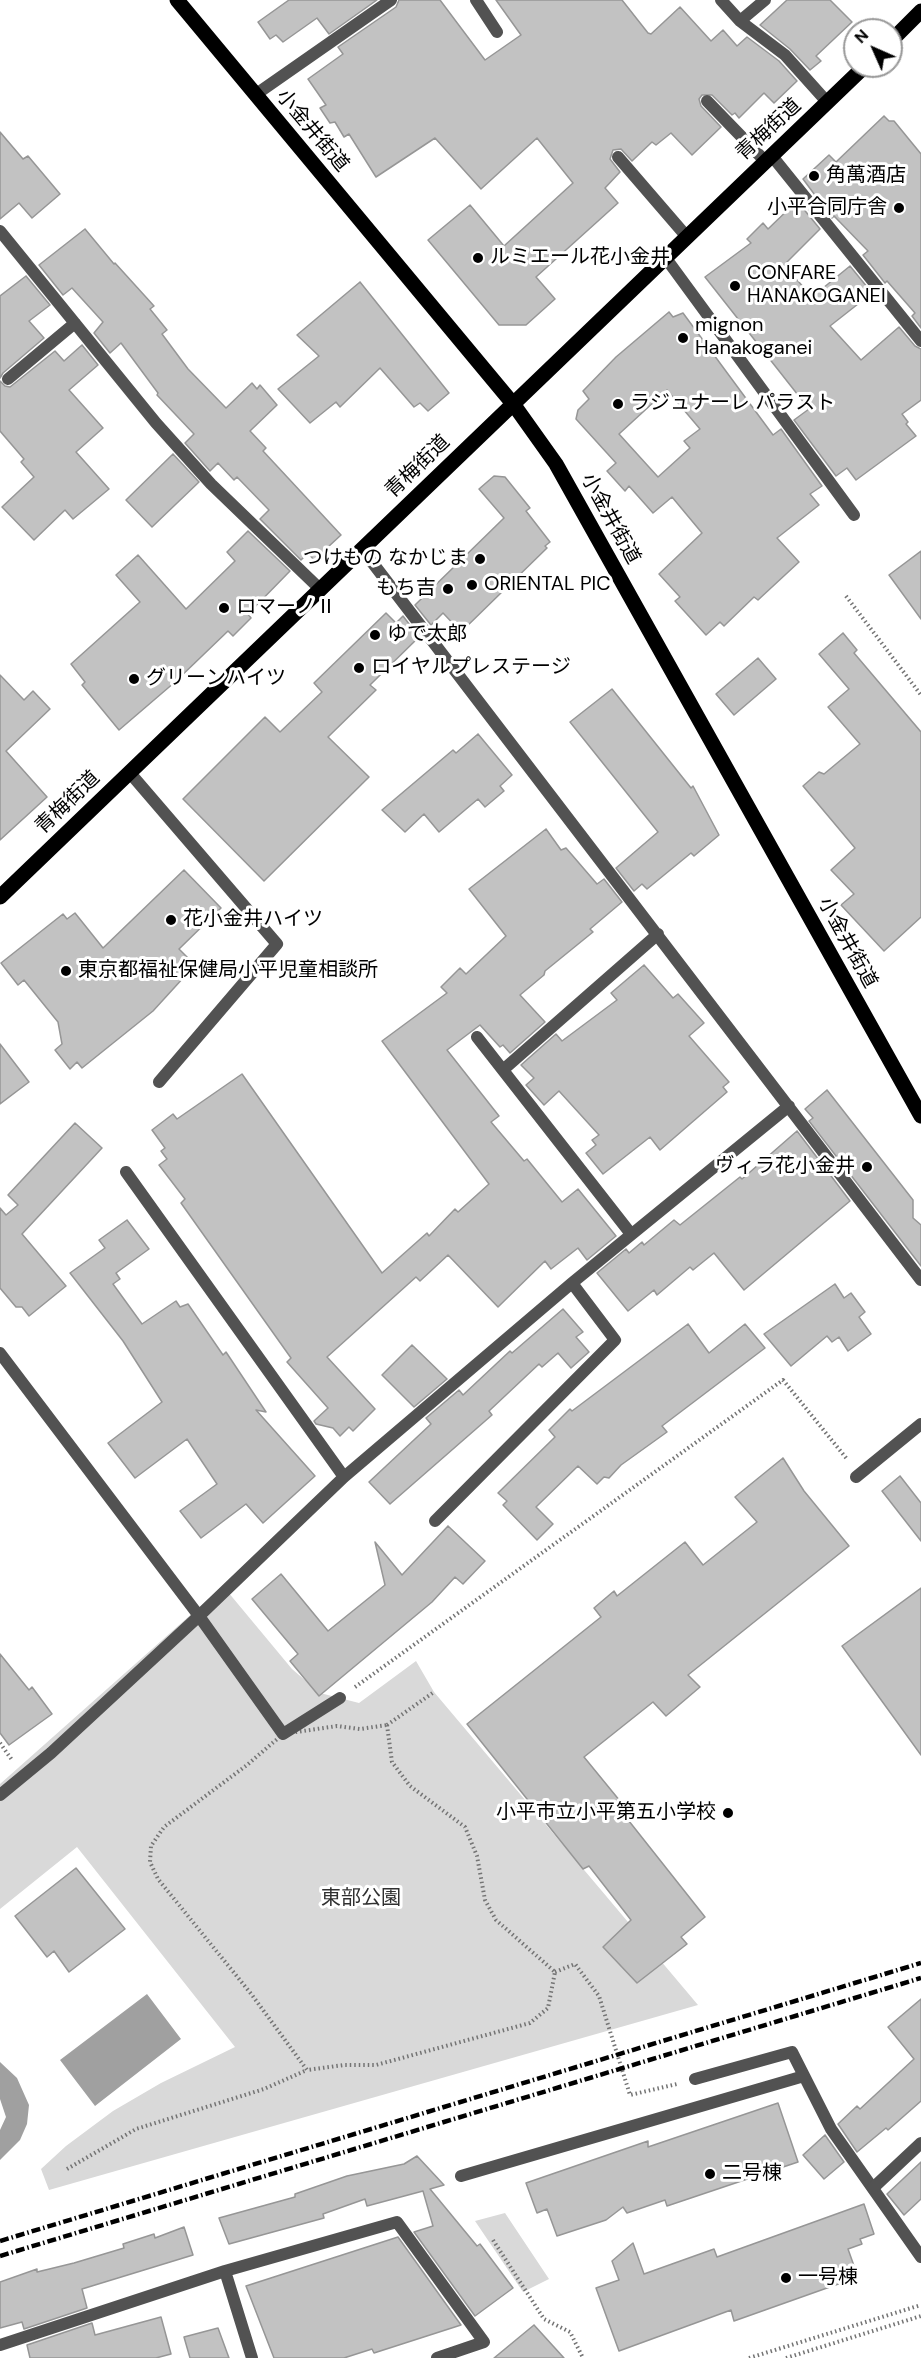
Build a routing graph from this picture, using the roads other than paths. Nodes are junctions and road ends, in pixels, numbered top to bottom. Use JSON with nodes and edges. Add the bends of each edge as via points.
{"nodes":[{"id":1,"x":177,"y":0,"type":"edge"},
{"id":2,"x":391,"y":0,"type":"edge"},
{"id":3,"x":476,"y":0,"type":"edge"},
{"id":4,"x":721,"y":0,"type":"edge"},
{"id":5,"x":765,"y":0,"type":"edge"},
{"id":6,"x":921,"y":11,"type":"edge"},
{"id":7,"x":740,"y":21,"type":"junction"},
{"id":8,"x":903,"y":28,"type":"edge"},
{"id":9,"x":497,"y":32,"type":"dead end"},
{"id":10,"x":853,"y":78,"type":"edge"},
{"id":11,"x":255,"y":95,"type":"junction"},
{"id":12,"x":707,"y":101,"type":"dead end"},
{"id":13,"x":828,"y":103,"type":"junction"},
{"id":14,"x":618,"y":157,"type":"dead end"},
{"id":15,"x":769,"y":159,"type":"junction"},
{"id":16,"x":0,"y":231,"type":"edge"},
{"id":17,"x":687,"y":237,"type":"junction"},
{"id":18,"x":665,"y":257,"type":"junction"},
{"id":19,"x":75,"y":323,"type":"junction"},
{"id":20,"x":921,"y":342,"type":"edge"},
{"id":21,"x":8,"y":379,"type":"dead end"},
{"id":22,"x":513,"y":405,"type":"junction"},
{"id":23,"x":854,"y":515,"type":"dead end"},
{"id":24,"x":362,"y":549,"type":"junction"},
{"id":25,"x":321,"y":590,"type":"junction"},
{"id":26,"x":130,"y":773,"type":"junction"},
{"id":27,"x":0,"y":897,"type":"edge"},
{"id":28,"x":658,"y":934,"type":"junction"},
{"id":29,"x":477,"y":1037,"type":"dead end"},
{"id":30,"x":504,"y":1069,"type":"junction"},
{"id":31,"x":159,"y":1082,"type":"dead end"},
{"id":32,"x":789,"y":1106,"type":"junction"},
{"id":33,"x":921,"y":1116,"type":"edge"},
{"id":34,"x":126,"y":1172,"type":"dead end"},
{"id":35,"x":631,"y":1234,"type":"junction"},
{"id":36,"x":921,"y":1280,"type":"edge"},
{"id":37,"x":572,"y":1283,"type":"junction"},
{"id":38,"x":0,"y":1353,"type":"edge"},
{"id":39,"x":921,"y":1424,"type":"edge"},
{"id":40,"x":854,"y":1471,"type":"road end"},
{"id":41,"x":344,"y":1477,"type":"junction"},
{"id":42,"x":435,"y":1521,"type":"dead end"},
{"id":43,"x":199,"y":1616,"type":"junction"},
{"id":44,"x":340,"y":1698,"type":"road end"},
{"id":45,"x":0,"y":1795,"type":"edge"},
{"id":46,"x":804,"y":2076,"type":"junction"},
{"id":47,"x":695,"y":2079,"type":"road end"},
{"id":48,"x":921,"y":2143,"type":"edge"},
{"id":49,"x":462,"y":2176,"type":"dead end"},
{"id":50,"x":873,"y":2188,"type":"junction"},
{"id":51,"x":921,"y":2257,"type":"edge"},
{"id":52,"x":225,"y":2271,"type":"junction"},
{"id":53,"x":0,"y":2345,"type":"edge"},
{"id":54,"x":252,"y":2358,"type":"edge"},
{"id":55,"x":437,"y":2358,"type":"edge"}],
"edges":[{"from":1,"to":11,"type":"main road","name":"小金井街道"},
{"from":2,"to":11,"type":"street"},
{"from":3,"to":9,"type":"street"},
{"from":4,"to":7,"type":"street"},
{"from":5,"to":7,"type":"street"},
{"from":6,"to":8,"type":"main road"},
{"from":7,"to":13,"type":"street","via":[[785,55]]},
{"from":10,"to":13,"type":"main road","name":"青梅街道"},
{"from":11,"to":22,"type":"main road","name":"小金井街道"},
{"from":12,"to":15,"type":"street"},
{"from":13,"to":15,"type":"main road","name":"青梅街道"},
{"from":14,"to":17,"type":"street"},
{"from":15,"to":17,"type":"main road","name":"青梅街道"},
{"from":15,"to":20,"type":"street"},
{"from":16,"to":19,"type":"street"},
{"from":17,"to":18,"type":"main road","name":"青梅街道"},
{"from":18,"to":22,"type":"main road","name":"青梅街道"},
{"from":18,"to":23,"type":"street"},
{"from":19,"to":21,"type":"street"},
{"from":19,"to":25,"type":"street","via":[[211,484]]},
{"from":22,"to":24,"type":"main road","name":"青梅街道"},
{"from":22,"to":33,"type":"main road","name":"小金井街道","via":[[556,464]]},
{"from":24,"to":25,"type":"main road","name":"青梅街道"},
{"from":24,"to":28,"type":"street"},
{"from":25,"to":26,"type":"main road","name":"青梅街道"},
{"from":26,"to":27,"type":"main road","name":"青梅街道"},
{"from":26,"to":31,"type":"street","via":[[277,944]]},
{"from":28,"to":30,"type":"street"},
{"from":28,"to":32,"type":"street"},
{"from":29,"to":30,"type":"street"},
{"from":30,"to":35,"type":"street"},
{"from":32,"to":35,"type":"street"},
{"from":32,"to":36,"type":"street"},
{"from":34,"to":41,"type":"street"},
{"from":35,"to":37,"type":"street"},
{"from":37,"to":41,"type":"street"},
{"from":37,"to":42,"type":"street","via":[[615,1340]]},
{"from":38,"to":43,"type":"street"},
{"from":39,"to":40,"type":"street"},
{"from":41,"to":43,"type":"street"},
{"from":43,"to":44,"type":"street","via":[[283,1734]]},
{"from":43,"to":45,"type":"street"},
{"from":46,"to":47,"type":"street","via":[[792,2052]]},
{"from":46,"to":49,"type":"street"},
{"from":46,"to":50,"type":"street","via":[[831,2129]]},
{"from":48,"to":50,"type":"street"},
{"from":50,"to":51,"type":"street"},
{"from":52,"to":53,"type":"street"},
{"from":52,"to":54,"type":"street"},
{"from":52,"to":55,"type":"street","via":[[398,2222],[484,2342]]}]}
